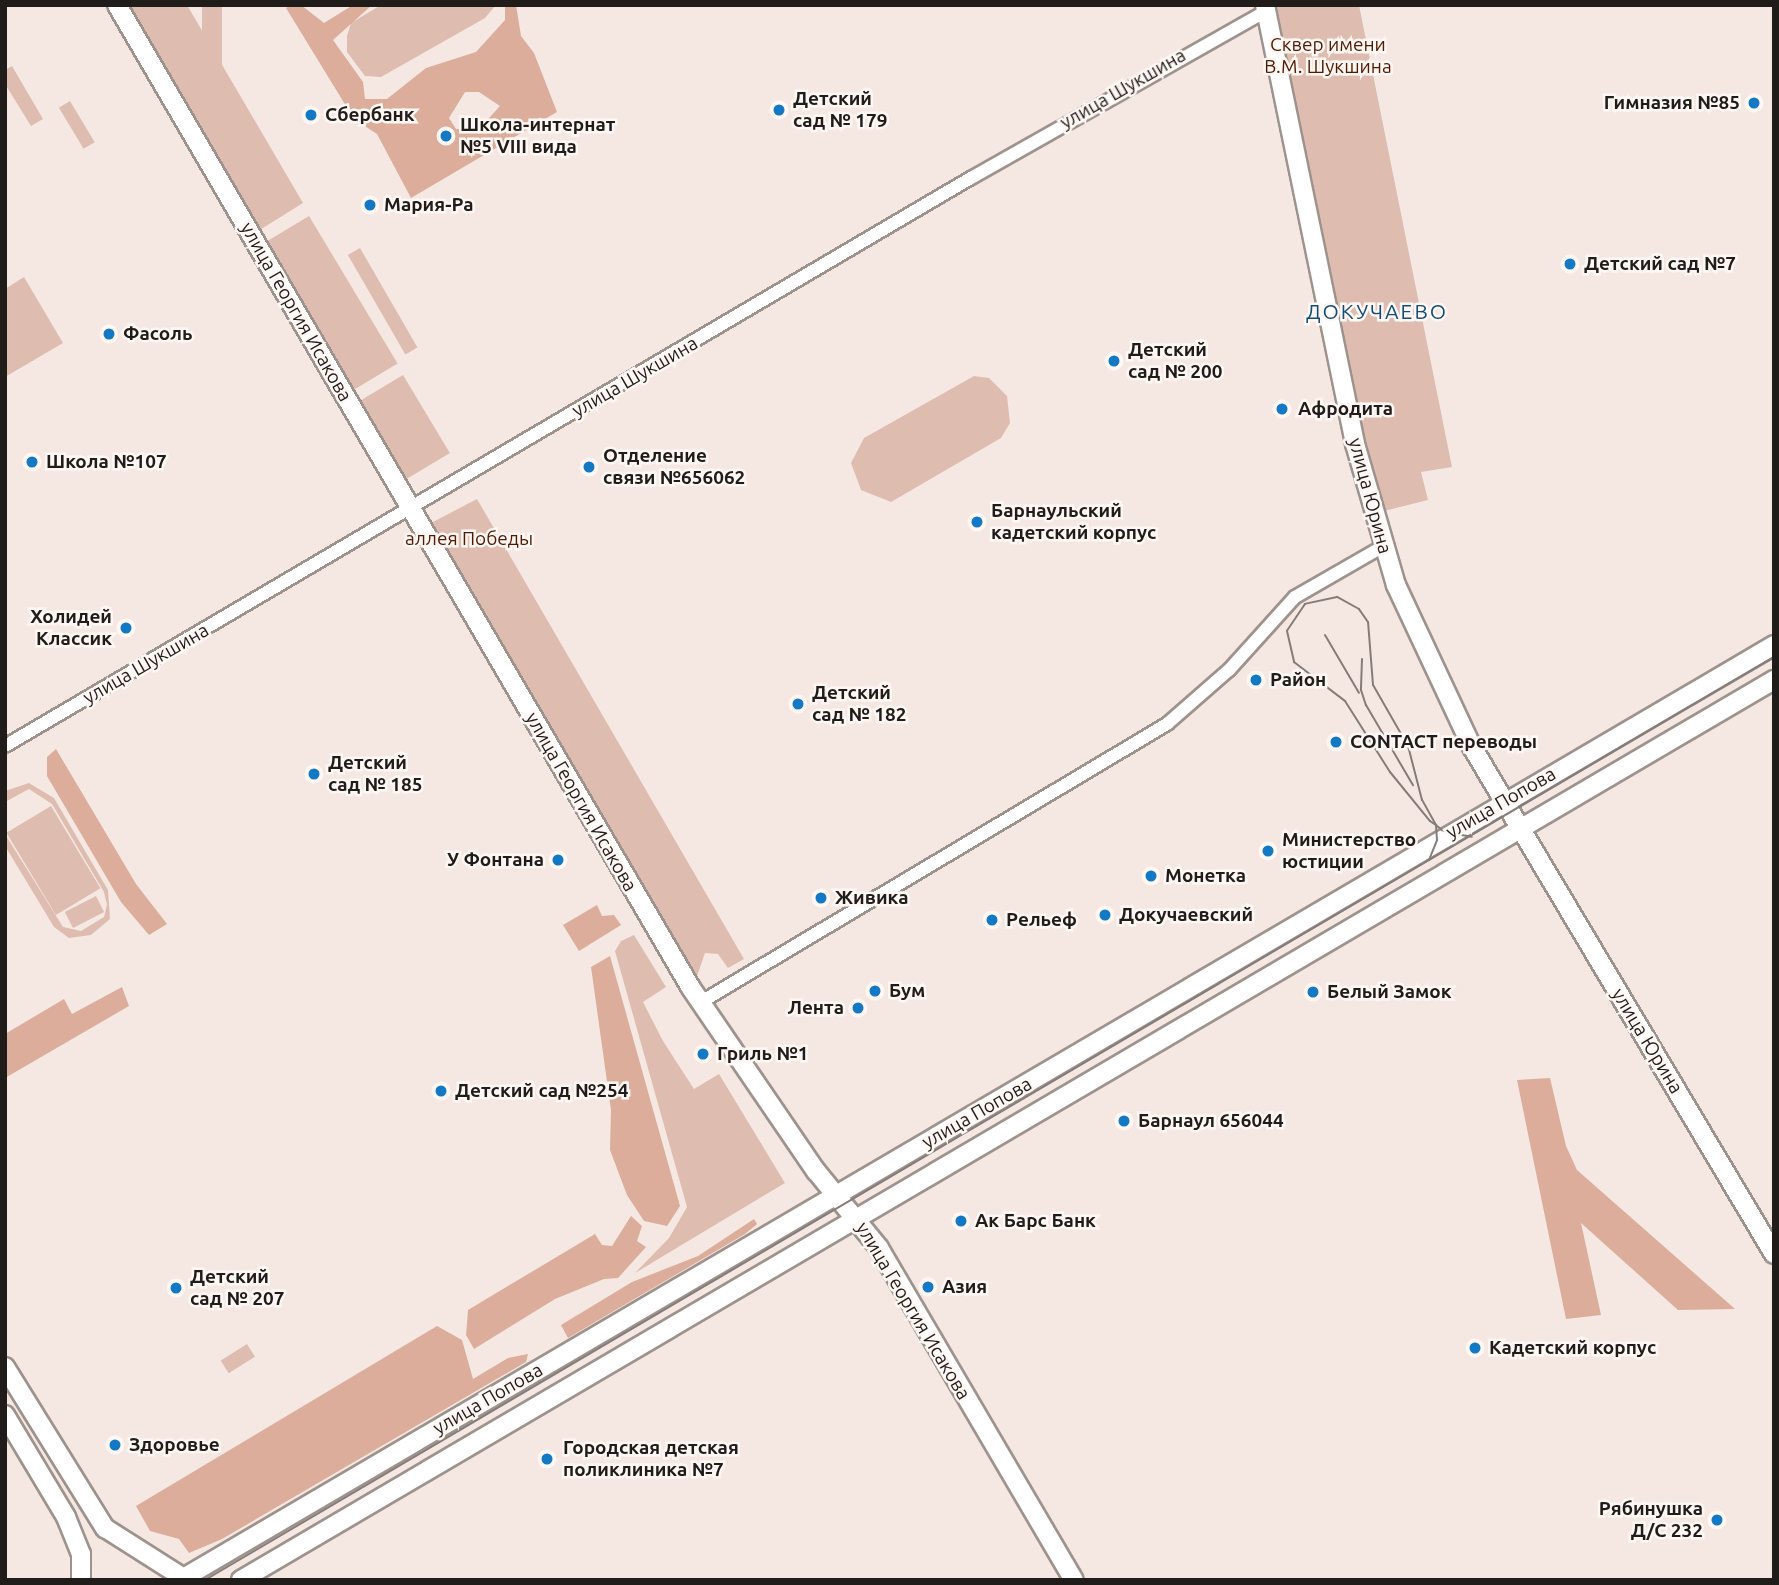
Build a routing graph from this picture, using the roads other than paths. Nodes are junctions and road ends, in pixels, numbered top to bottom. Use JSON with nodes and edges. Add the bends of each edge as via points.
{"nodes":[{"id":1,"x":117,"y":5,"type":"edge"},
{"id":2,"x":1265,"y":8,"type":"edge"},
{"id":3,"x":410,"y":508,"type":"junction"},
{"id":4,"x":1382,"y":547,"type":"junction"},
{"id":5,"x":1774,"y":645,"type":"edge"},
{"id":6,"x":1774,"y":680,"type":"edge"},
{"id":7,"x":5,"y":746,"type":"edge"},
{"id":8,"x":1503,"y":801,"type":"junction"},
{"id":9,"x":1520,"y":828,"type":"junction"},
{"id":10,"x":1251,"y":948,"type":"junction"},
{"id":11,"x":1269,"y":975,"type":"junction"},
{"id":12,"x":701,"y":1002,"type":"junction"},
{"id":13,"x":837,"y":1194,"type":"junction"},
{"id":14,"x":858,"y":1218,"type":"junction"},
{"id":15,"x":1774,"y":1254,"type":"edge"},
{"id":16,"x":5,"y":1367,"type":"edge"},
{"id":17,"x":5,"y":1415,"type":"edge"},
{"id":18,"x":184,"y":1579,"type":"edge"},
{"id":19,"x":81,"y":1580,"type":"edge"},
{"id":20,"x":241,"y":1580,"type":"edge"},
{"id":21,"x":1074,"y":1580,"type":"edge"}],
"edges":[{"from":1,"to":3,"type":"main road","name":"улица Георгия Исакова"},
{"from":2,"to":3,"type":"street","name":"улица Шукшина"},
{"from":2,"to":4,"type":"main road","name":"улица Юрина","via":[[1357,455]]},
{"from":3,"to":7,"type":"street","name":"улица Шукшина"},
{"from":3,"to":12,"type":"main road","name":"улица Георгия Исакова"},
{"from":4,"to":8,"type":"main road","name":"улица Юрина","via":[[1447,699]]},
{"from":4,"to":12,"type":"street","via":[[1295,597],[1229,670],[1167,724]]},
{"from":5,"to":8,"type":"main road","name":"улица Попова"},
{"from":6,"to":9,"type":"main road","name":"улица Попова"},
{"from":8,"to":9,"type":"main road","name":"улица Юрина"},
{"from":8,"to":10,"type":"main road","name":"улица Попова"},
{"from":9,"to":11,"type":"main road","name":"улица Попова"},
{"from":9,"to":15,"type":"main road","name":"улица Юрина"},
{"from":10,"to":11,"type":"main road"},
{"from":10,"to":13,"type":"main road","name":"улица Попова"},
{"from":11,"to":14,"type":"main road","name":"улица Попова"},
{"from":12,"to":13,"type":"main road","name":"улица Георгия Исакова","via":[[816,1171]]},
{"from":13,"to":14,"type":"main road","name":"улица Георгия Исакова"},
{"from":13,"to":18,"type":"main road","name":"улица Попова"},
{"from":14,"to":20,"type":"main road","name":"улица Попова"},
{"from":14,"to":21,"type":"main road","name":"улица Георгия Исакова"},
{"from":16,"to":18,"type":"main road","via":[[105,1528]]},
{"from":17,"to":19,"type":"main road","via":[[66,1517],[81,1554]]}]}
